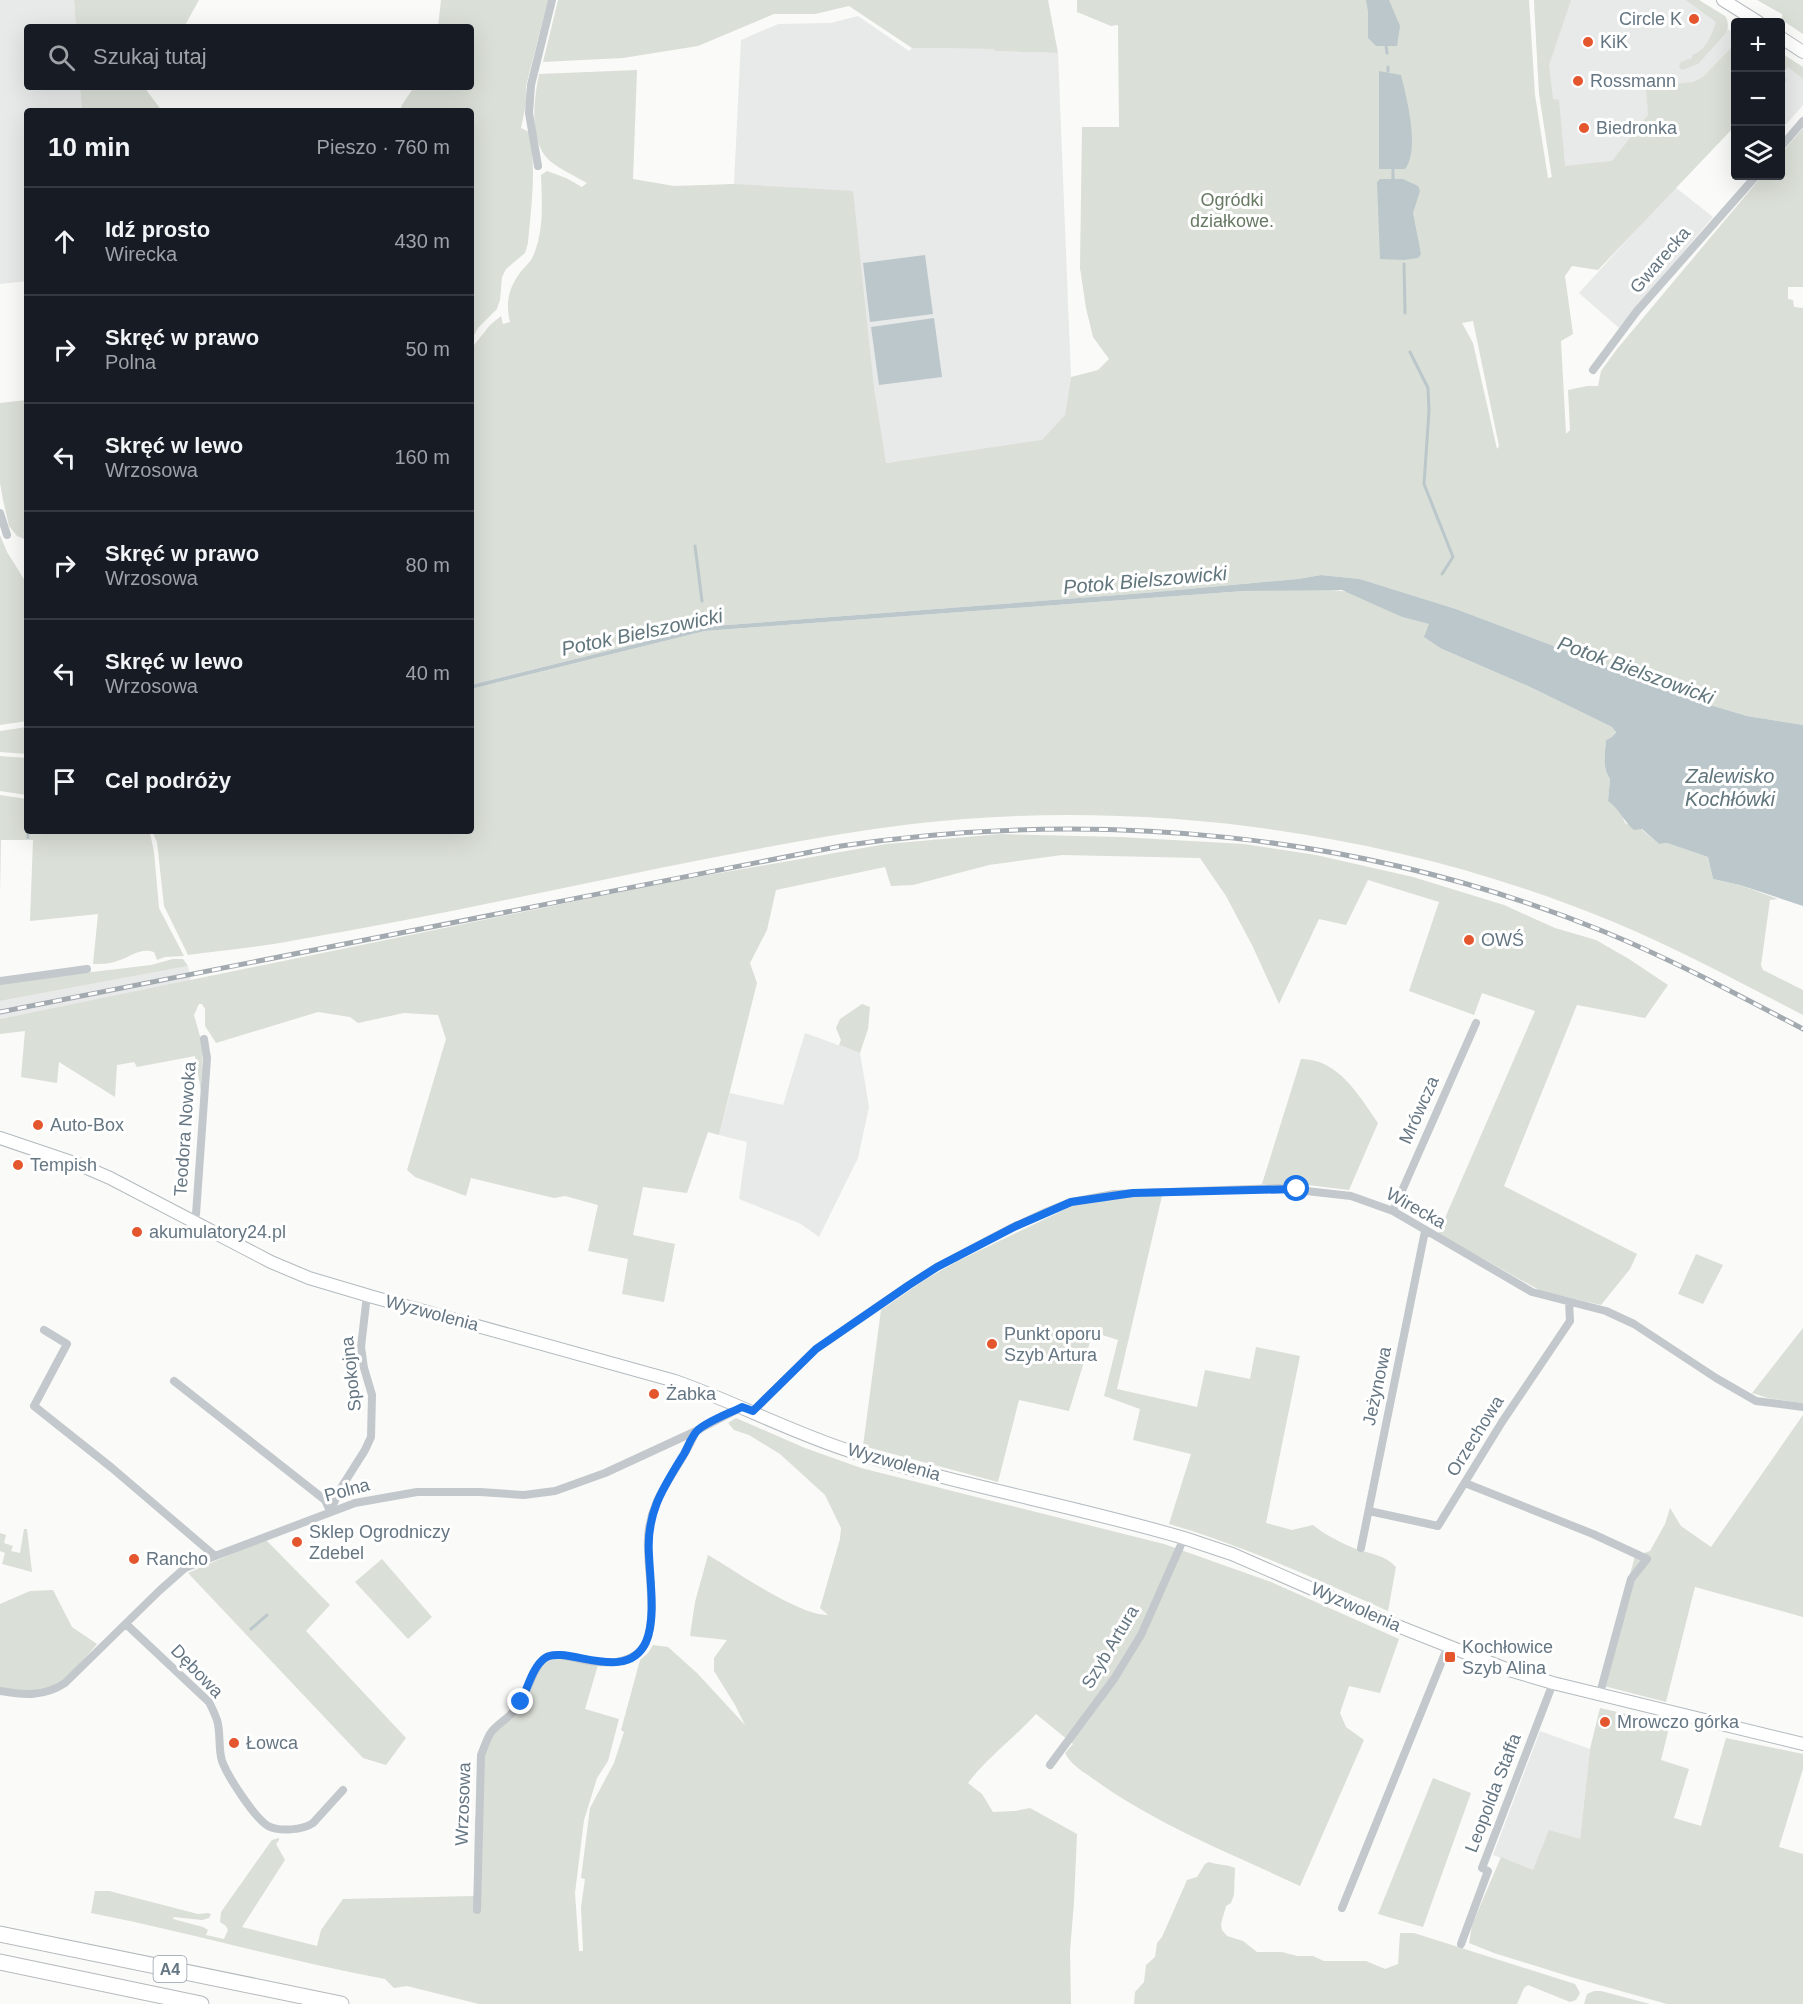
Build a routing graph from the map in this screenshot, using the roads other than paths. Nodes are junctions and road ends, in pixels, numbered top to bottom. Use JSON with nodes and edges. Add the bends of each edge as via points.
{"nodes":[{"id":1,"x":552,"y":0,"type":"edge"},
{"id":2,"x":1723,"y":0,"type":"edge"},
{"id":3,"x":1752,"y":18,"type":"edge"},
{"id":4,"x":1785,"y":40,"type":"edge"},
{"id":5,"x":1803,"y":52,"type":"edge"},
{"id":6,"x":1803,"y":121,"type":"edge"},
{"id":7,"x":1785,"y":142,"type":"edge"},
{"id":8,"x":538,"y":166,"type":"dead end"},
{"id":9,"x":1752,"y":180,"type":"edge"},
{"id":10,"x":1593,"y":370,"type":"dead end"},
{"id":11,"x":0,"y":513,"type":"edge"},
{"id":12,"x":7,"y":535,"type":"dead end"},
{"id":13,"x":87,"y":969,"type":"dead end"},
{"id":14,"x":0,"y":981,"type":"edge"},
{"id":15,"x":1476,"y":1023,"type":"dead end"},
{"id":16,"x":204,"y":1039,"type":"dead end"},
{"id":17,"x":0,"y":1138,"type":"edge"},
{"id":18,"x":1393,"y":1211,"type":"junction"},
{"id":19,"x":193,"y":1221,"type":"junction"},
{"id":20,"x":1425,"y":1232,"type":"junction"},
{"id":21,"x":367,"y":1295,"type":"junction"},
{"id":22,"x":1569,"y":1302,"type":"junction"},
{"id":23,"x":44,"y":1330,"type":"dead end"},
{"id":24,"x":174,"y":1381,"type":"dead end"},
{"id":25,"x":1803,"y":1407,"type":"edge"},
{"id":26,"x":748,"y":1409,"type":"junction"},
{"id":27,"x":696,"y":1431,"type":"junction"},
{"id":28,"x":1465,"y":1483,"type":"junction"},
{"id":29,"x":330,"y":1511,"type":"junction"},
{"id":30,"x":1369,"y":1511,"type":"junction"},
{"id":31,"x":1184,"y":1538,"type":"junction"},
{"id":32,"x":1361,"y":1548,"type":"dead end"},
{"id":33,"x":215,"y":1556,"type":"junction"},
{"id":34,"x":126,"y":1624,"type":"junction"},
{"id":35,"x":1448,"y":1646,"type":"junction"},
{"id":36,"x":1553,"y":1683,"type":"junction"},
{"id":37,"x":0,"y":1691,"type":"edge"},
{"id":38,"x":1600,"y":1694,"type":"junction"},
{"id":39,"x":1803,"y":1744,"type":"edge"},
{"id":40,"x":1050,"y":1765,"type":"dead end"},
{"id":41,"x":344,"y":1790,"type":"dead end"},
{"id":42,"x":1342,"y":1908,"type":"dead end"},
{"id":43,"x":477,"y":1910,"type":"dead end"},
{"id":44,"x":0,"y":1934,"type":"edge"},
{"id":45,"x":1461,"y":1944,"type":"dead end"},
{"id":46,"x":0,"y":1962,"type":"edge"},
{"id":47,"x":201,"y":2004,"type":"edge"},
{"id":48,"x":341,"y":2004,"type":"edge"}],
"edges":[{"from":1,"to":8,"type":"street","via":[[528,113]]},
{"from":2,"to":3,"type":"street"},
{"from":4,"to":5,"type":"street"},
{"from":6,"to":7,"type":"street"},
{"from":9,"to":10,"type":"street","name":"Gwarecka","via":[[1637,311]]},
{"from":11,"to":12,"type":"street"},
{"from":13,"to":14,"type":"street"},
{"from":15,"to":18,"type":"street","name":"Mrówcza"},
{"from":16,"to":19,"type":"street","name":"Teodora Nowoka","via":[[207,1058]]},
{"from":17,"to":19,"type":"street","name":"Wyzwolenia","via":[[80,1165]]},
{"from":18,"to":20,"type":"street","name":"Wirecka"},
{"from":18,"to":26,"type":"street","name":"Wirecka","via":[[1351,1196],[1279,1188],[1133,1193],[1071,1202],[937,1267],[816,1349]]},
{"from":19,"to":21,"type":"street","name":"Wyzwolenia","via":[[288,1269]]},
{"from":20,"to":22,"type":"street","name":"Wirecka","via":[[1532,1292]]},
{"from":20,"to":30,"type":"street","name":"Jeżynowa"},
{"from":21,"to":26,"type":"street","name":"Wyzwolenia","via":[[633,1368]]},
{"from":21,"to":29,"type":"street","name":"Spokojna","via":[[362,1347],[372,1395],[371,1437]]},
{"from":22,"to":25,"type":"street","name":"Wirecka","via":[[1606,1311],[1634,1324],[1756,1401]]},
{"from":22,"to":28,"type":"street","name":"Orzechowa","via":[[1570,1321]]},
{"from":23,"to":33,"type":"street","via":[[67,1344],[33,1406]]},
{"from":24,"to":29,"type":"street","via":[[325,1500]]},
{"from":26,"to":27,"type":"street","name":"Polna"},
{"from":26,"to":31,"type":"street","name":"Wyzwolenia","via":[[821,1440],[890,1463]]},
{"from":27,"to":29,"type":"street","name":"Polna","via":[[555,1491],[524,1495],[417,1492]]},
{"from":27,"to":43,"type":"street","name":"Wrzosowa","via":[[651,1516],[651,1612],[647,1641],[641,1650],[616,1662],[547,1656],[540,1662],[521,1702],[486,1742],[481,1755]]},
{"from":28,"to":30,"type":"street","name":"Orzechowa","via":[[1438,1526]]},
{"from":28,"to":38,"type":"street","via":[[1647,1559],[1631,1579]]},
{"from":29,"to":33,"type":"street","name":"Polna"},
{"from":30,"to":32,"type":"street","name":"Jeżynowa"},
{"from":31,"to":35,"type":"street","name":"Wyzwolenia","via":[[1232,1554]]},
{"from":31,"to":40,"type":"street","name":"Szyb Artura","via":[[1141,1635],[1114,1679]]},
{"from":33,"to":34,"type":"street","name":"Polna","via":[[185,1568]]},
{"from":34,"to":37,"type":"street","name":"Polna","via":[[54,1690],[25,1695]]},
{"from":34,"to":41,"type":"street","name":"Dębowa","via":[[209,1702],[217,1720],[221,1759],[230,1779],[268,1826],[308,1827]]},
{"from":35,"to":36,"type":"street","name":"Wyzwolenia"},
{"from":35,"to":42,"type":"street"},
{"from":36,"to":38,"type":"street","name":"Wyzwolenia"},
{"from":36,"to":45,"type":"street","name":"Leopolda Staffa","via":[[1482,1868],[1488,1871]]},
{"from":38,"to":39,"type":"street","name":"Wyzwolenia"},
{"from":44,"to":48,"type":"highway","number":"A4"},
{"from":46,"to":47,"type":"highway","number":"A4"}]}
